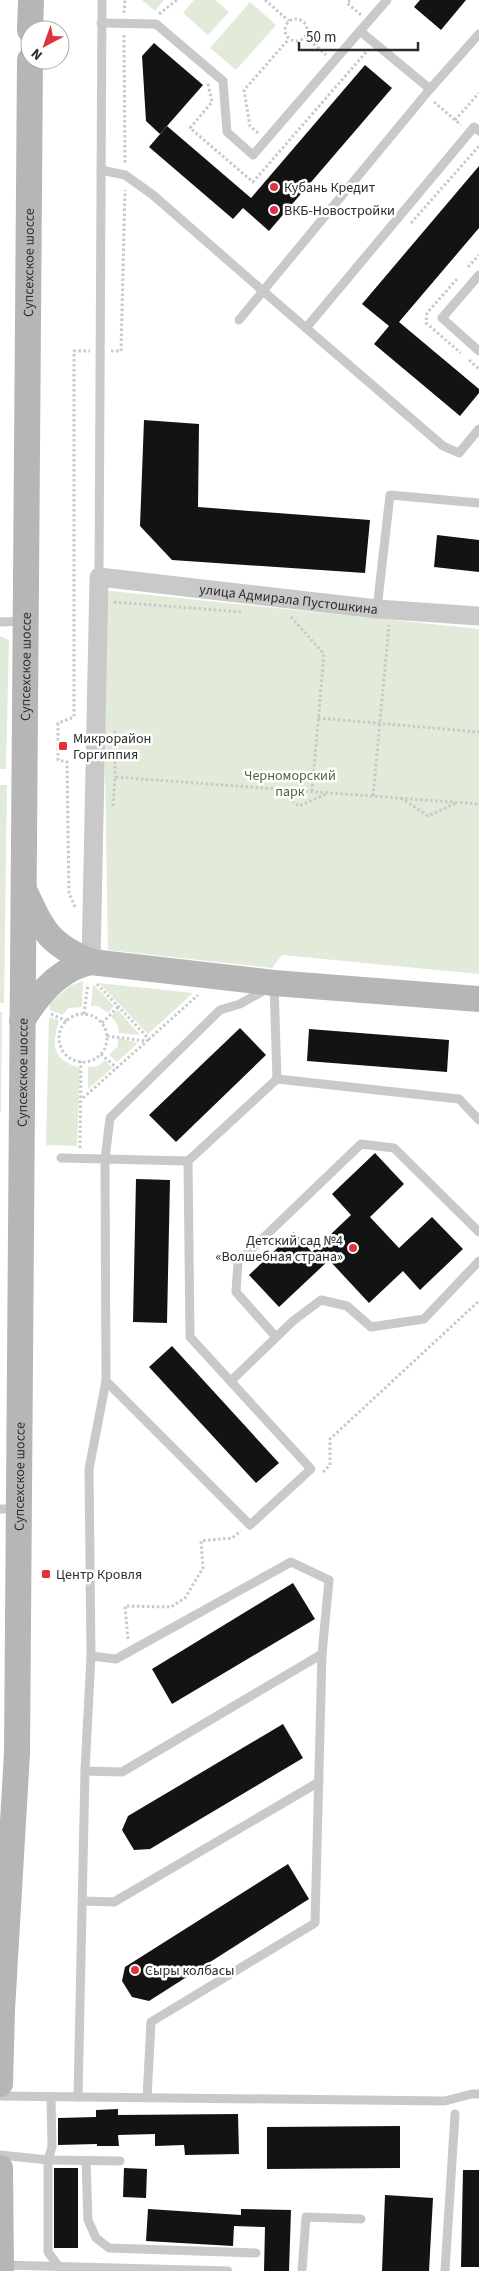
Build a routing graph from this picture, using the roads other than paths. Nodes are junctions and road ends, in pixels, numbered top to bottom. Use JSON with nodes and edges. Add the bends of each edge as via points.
{"nodes":[{"id":1,"x":31,"y":0,"type":"edge"},
{"id":2,"x":102,"y":0,"type":"edge"},
{"id":3,"x":387,"y":0,"type":"edge"},
{"id":4,"x":30,"y":20,"type":"edge"},
{"id":5,"x":101,"y":23,"type":"junction"},
{"id":6,"x":360,"y":31,"type":"junction"},
{"id":7,"x":479,"y":34,"type":"edge"},
{"id":8,"x":30,"y":70,"type":"edge"},
{"id":9,"x":430,"y":89,"type":"junction"},
{"id":10,"x":477,"y":127,"type":"edge"},
{"id":11,"x":101,"y":170,"type":"junction"},
{"id":12,"x":479,"y":275,"type":"edge"},
{"id":13,"x":263,"y":291,"type":"junction"},
{"id":14,"x":238,"y":320,"type":"dead end"},
{"id":15,"x":306,"y":328,"type":"junction"},
{"id":16,"x":479,"y":351,"type":"edge"},
{"id":17,"x":479,"y":429,"type":"edge"},
{"id":18,"x":479,"y":503,"type":"edge"},
{"id":19,"x":98,"y":577,"type":"junction"},
{"id":20,"x":479,"y":616,"type":"edge"},
{"id":21,"x":387,"y":618,"type":"junction"},
{"id":22,"x":12,"y":621,"type":"edge"},
{"id":23,"x":23,"y":886,"type":"junction"},
{"id":24,"x":92,"y":973,"type":"junction"},
{"id":25,"x":274,"y":983,"type":"junction"},
{"id":26,"x":479,"y":999,"type":"edge"},
{"id":27,"x":22,"y":1021,"type":"junction"},
{"id":28,"x":277,"y":1079,"type":"junction"},
{"id":29,"x":479,"y":1120,"type":"edge"},
{"id":30,"x":61,"y":1158,"type":"dead end"},
{"id":31,"x":105,"y":1160,"type":"junction"},
{"id":32,"x":188,"y":1161,"type":"junction"},
{"id":33,"x":479,"y":1232,"type":"edge"},
{"id":34,"x":479,"y":1261,"type":"edge"},
{"id":35,"x":276,"y":1337,"type":"junction"},
{"id":36,"x":106,"y":1381,"type":"junction"},
{"id":37,"x":231,"y":1381,"type":"junction"},
{"id":38,"x":9,"y":1509,"type":"edge"},
{"id":39,"x":322,"y":1654,"type":"junction"},
{"id":40,"x":91,"y":1656,"type":"junction"},
{"id":41,"x":85,"y":1771,"type":"junction"},
{"id":42,"x":319,"y":1782,"type":"junction"},
{"id":43,"x":83,"y":1901,"type":"junction"},
{"id":44,"x":1,"y":2010,"type":"edge"},
{"id":45,"x":0,"y":2084,"type":"edge"},
{"id":46,"x":479,"y":2094,"type":"edge"},
{"id":47,"x":0,"y":2096,"type":"edge"},
{"id":48,"x":51,"y":2097,"type":"junction"},
{"id":49,"x":78,"y":2097,"type":"junction"},
{"id":50,"x":147,"y":2098,"type":"junction"},
{"id":51,"x":455,"y":2114,"type":"dead end"},
{"id":52,"x":0,"y":2155,"type":"edge"},
{"id":53,"x":48,"y":2160,"type":"junction"},
{"id":54,"x":86,"y":2161,"type":"junction"},
{"id":55,"x":120,"y":2161,"type":"dead end"},
{"id":56,"x":0,"y":2168,"type":"edge"},
{"id":57,"x":361,"y":2219,"type":"dead end"},
{"id":58,"x":256,"y":2253,"type":"dead end"},
{"id":59,"x":1,"y":2268,"type":"edge"},
{"id":60,"x":60,"y":2268,"type":"edge"},
{"id":61,"x":148,"y":2269,"type":"edge"},
{"id":62,"x":228,"y":2271,"type":"edge"},
{"id":63,"x":302,"y":2271,"type":"edge"},
{"id":64,"x":445,"y":2271,"type":"edge"}],
"edges":[{"from":1,"to":4,"type":"main road"},
{"from":2,"to":5,"type":"lane"},
{"from":3,"to":6,"type":"lane"},
{"from":5,"to":6,"type":"lane","via":[[156,24],[223,81],[227,132],[253,155]]},
{"from":5,"to":11,"type":"lane"},
{"from":6,"to":9,"type":"lane"},
{"from":7,"to":9,"type":"lane"},
{"from":8,"to":22,"type":"main road","name":"Супсехское шоссе"},
{"from":9,"to":13,"type":"lane"},
{"from":10,"to":15,"type":"lane"},
{"from":11,"to":13,"type":"lane","via":[[125,175]]},
{"from":11,"to":19,"type":"lane"},
{"from":12,"to":16,"type":"lane","via":[[442,318]]},
{"from":13,"to":14,"type":"lane"},
{"from":13,"to":15,"type":"lane"},
{"from":15,"to":17,"type":"lane","via":[[444,446],[459,452]]},
{"from":18,"to":21,"type":"lane","via":[[390,495]]},
{"from":19,"to":21,"type":"street","name":"улица Адмирала Пустошкина"},
{"from":19,"to":24,"type":"street"},
{"from":20,"to":21,"type":"street","name":"улица Адмирала Пустошкина"},
{"from":22,"to":23,"type":"main road","name":"Супсехское шоссе"},
{"from":23,"to":24,"type":"main road","via":[[50,937]]},
{"from":23,"to":27,"type":"main road","name":"Супсехское шоссе"},
{"from":24,"to":25,"type":"main road"},
{"from":24,"to":27,"type":"main road","via":[[68,969],[36,1000]]},
{"from":25,"to":26,"type":"main road"},
{"from":25,"to":28,"type":"lane"},
{"from":25,"to":31,"type":"lane","via":[[260,994],[220,1010],[110,1118]]},
{"from":27,"to":38,"type":"main road","name":"Супсехское шоссе"},
{"from":28,"to":29,"type":"lane","via":[[459,1099]]},
{"from":28,"to":32,"type":"lane"},
{"from":30,"to":31,"type":"lane"},
{"from":31,"to":32,"type":"lane"},
{"from":31,"to":36,"type":"lane"},
{"from":32,"to":37,"type":"lane","via":[[190,1337]]},
{"from":33,"to":35,"type":"lane","via":[[394,1148],[361,1144],[238,1262],[236,1292]]},
{"from":34,"to":35,"type":"lane","via":[[424,1319],[371,1327],[348,1306],[321,1300]]},
{"from":35,"to":37,"type":"lane"},
{"from":36,"to":37,"type":"lane","via":[[250,1525],[311,1469]]},
{"from":36,"to":40,"type":"lane","via":[[89,1469]]},
{"from":38,"to":44,"type":"main road","name":"Супсехское шоссе","via":[[12,1753]]},
{"from":39,"to":40,"type":"lane","via":[[329,1580],[291,1562],[116,1659]]},
{"from":39,"to":41,"type":"lane","via":[[122,1772]]},
{"from":39,"to":42,"type":"lane"},
{"from":40,"to":41,"type":"lane"},
{"from":41,"to":43,"type":"lane"},
{"from":42,"to":43,"type":"lane","via":[[114,1902]]},
{"from":42,"to":50,"type":"lane","via":[[315,1923],[151,2022]]},
{"from":43,"to":49,"type":"lane"},
{"from":44,"to":45,"type":"main road","name":"Супсехское шоссе"},
{"from":46,"to":50,"type":"lane","via":[[445,2102]]},
{"from":47,"to":48,"type":"lane"},
{"from":48,"to":49,"type":"lane"},
{"from":48,"to":53,"type":"lane","via":[[52,2147]]},
{"from":49,"to":50,"type":"lane"},
{"from":51,"to":64,"type":"lane"},
{"from":52,"to":53,"type":"lane"},
{"from":53,"to":54,"type":"lane"},
{"from":53,"to":60,"type":"lane","via":[[48,2252]]},
{"from":54,"to":55,"type":"lane"},
{"from":54,"to":58,"type":"lane","via":[[88,2220],[96,2238],[109,2248]]},
{"from":56,"to":59,"type":"main road"},
{"from":57,"to":63,"type":"lane","via":[[306,2217]]},
{"from":59,"to":60,"type":"lane"},
{"from":60,"to":61,"type":"lane"},
{"from":61,"to":62,"type":"lane"}]}
